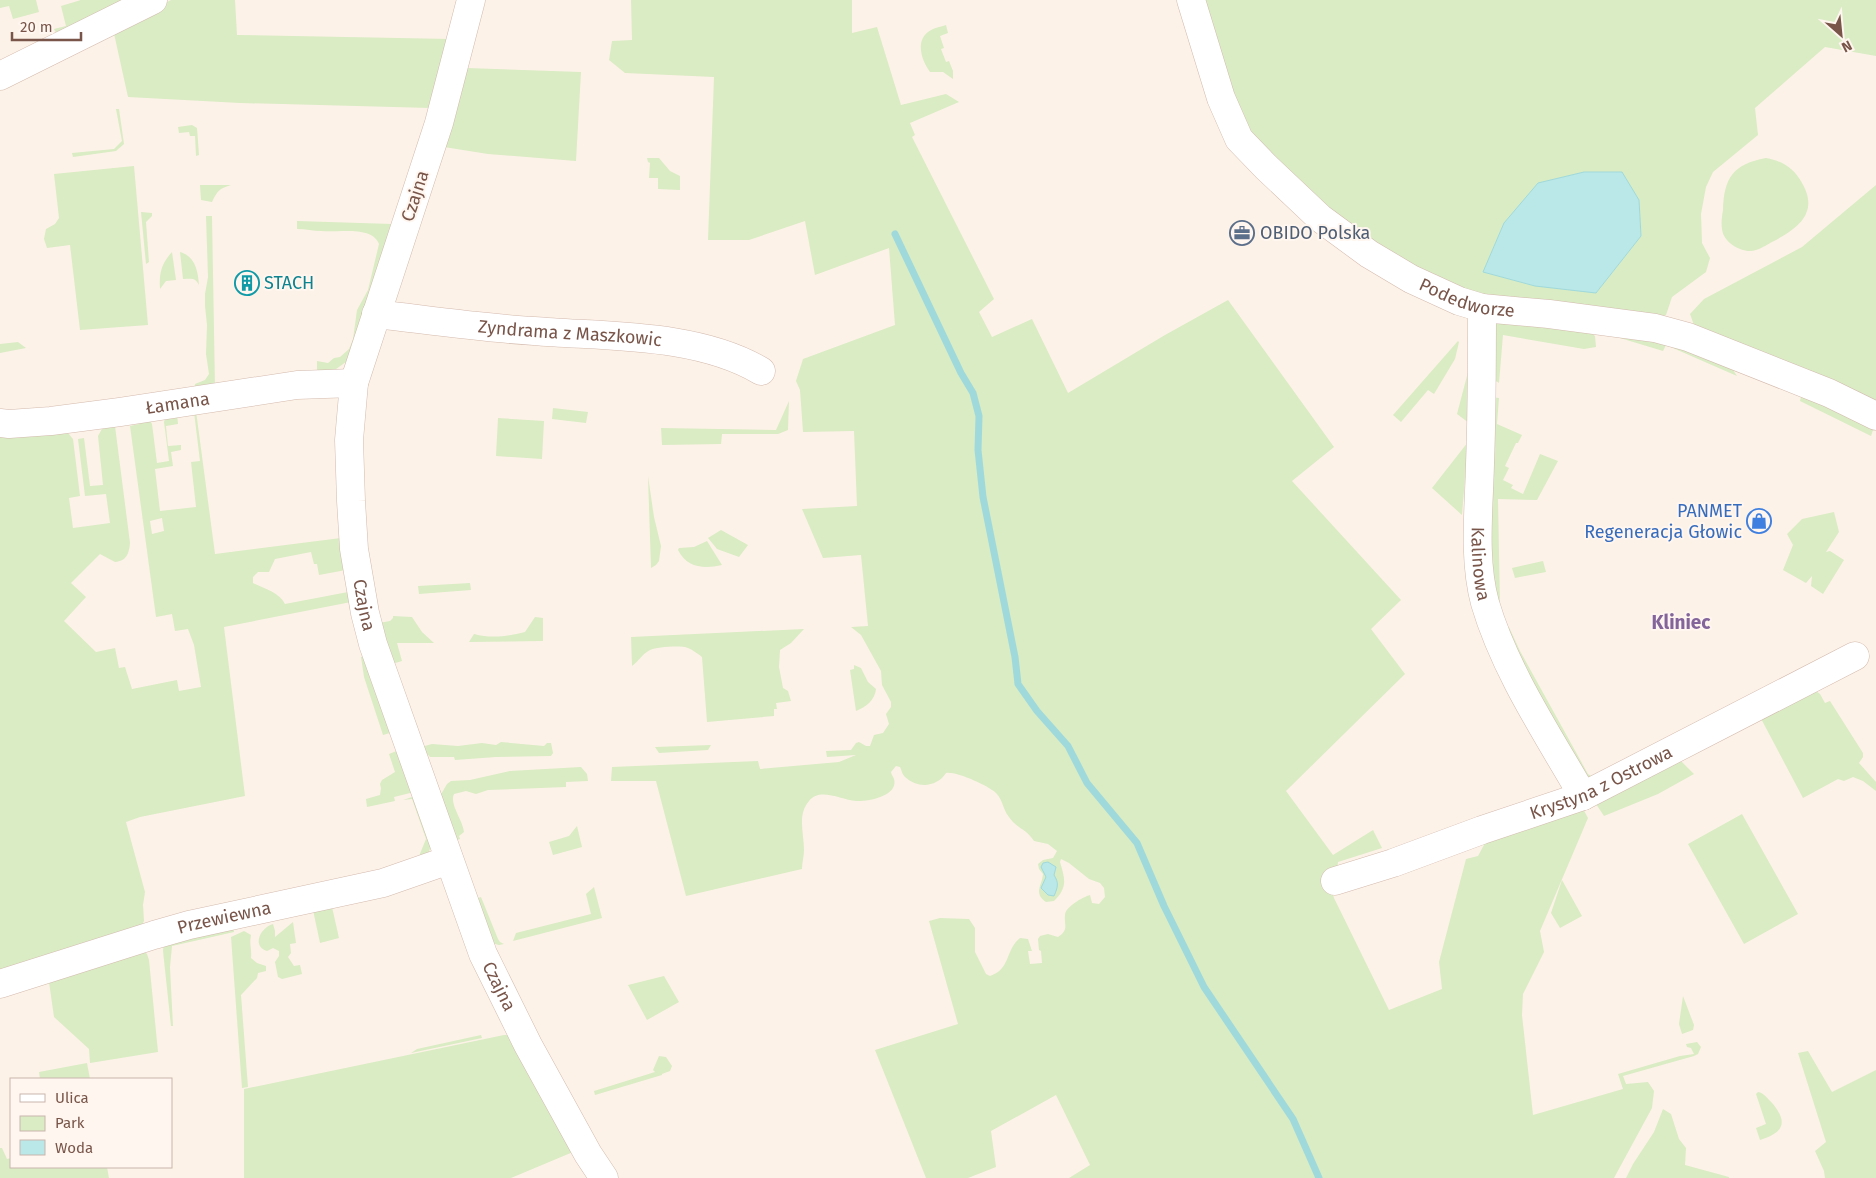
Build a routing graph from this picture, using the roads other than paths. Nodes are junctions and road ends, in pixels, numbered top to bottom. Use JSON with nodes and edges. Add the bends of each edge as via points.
{"nodes":[{"id":1,"x":153,"y":0,"type":"edge"},
{"id":2,"x":472,"y":0,"type":"edge"},
{"id":3,"x":1192,"y":0,"type":"edge"},
{"id":4,"x":0,"y":76,"type":"edge"},
{"id":5,"x":1482,"y":308,"type":"junction"},
{"id":6,"x":376,"y":314,"type":"junction"},
{"id":7,"x":761,"y":371,"type":"dead end"},
{"id":8,"x":354,"y":383,"type":"junction"},
{"id":9,"x":1876,"y":416,"type":"edge"},
{"id":10,"x":0,"y":423,"type":"edge"},
{"id":11,"x":1855,"y":656,"type":"dead end"},
{"id":12,"x":1583,"y":796,"type":"junction"},
{"id":13,"x":449,"y":860,"type":"junction"},
{"id":14,"x":1335,"y":881,"type":"dead end"},
{"id":15,"x":0,"y":984,"type":"edge"},
{"id":16,"x":604,"y":1178,"type":"edge"}],
"edges":[{"from":1,"to":4,"type":"street"},
{"from":2,"to":6,"type":"street","name":"Czajna","via":[[439,124]]},
{"from":3,"to":5,"type":"street","name":"Podedworze","via":[[1221,98],[1238,138],[1252,153],[1320,218],[1369,254],[1411,279]]},
{"from":5,"to":9,"type":"street","name":"Podedworze","via":[[1655,328],[1745,358],[1829,392]]},
{"from":5,"to":12,"type":"street","name":"Kalinowa","via":[[1478,535],[1485,602],[1513,671]]},
{"from":6,"to":7,"type":"street","name":"Zyndrama z Maszkowic","via":[[532,331],[648,338],[724,353]]},
{"from":6,"to":8,"type":"street","name":"Czajna"},
{"from":8,"to":10,"type":"street","name":"Łamana","via":[[297,385],[115,413]]},
{"from":8,"to":13,"type":"street","name":"Czajna","via":[[349,440],[351,501],[363,606],[373,644]]},
{"from":11,"to":12,"type":"street","name":"Krystyna z Ostrowa"},
{"from":12,"to":14,"type":"street","name":"Krystyna z Ostrowa"},
{"from":13,"to":15,"type":"street","name":"Przewiewna","via":[[383,883],[189,925]]},
{"from":13,"to":16,"type":"street","name":"Czajna","via":[[502,996]]}]}
